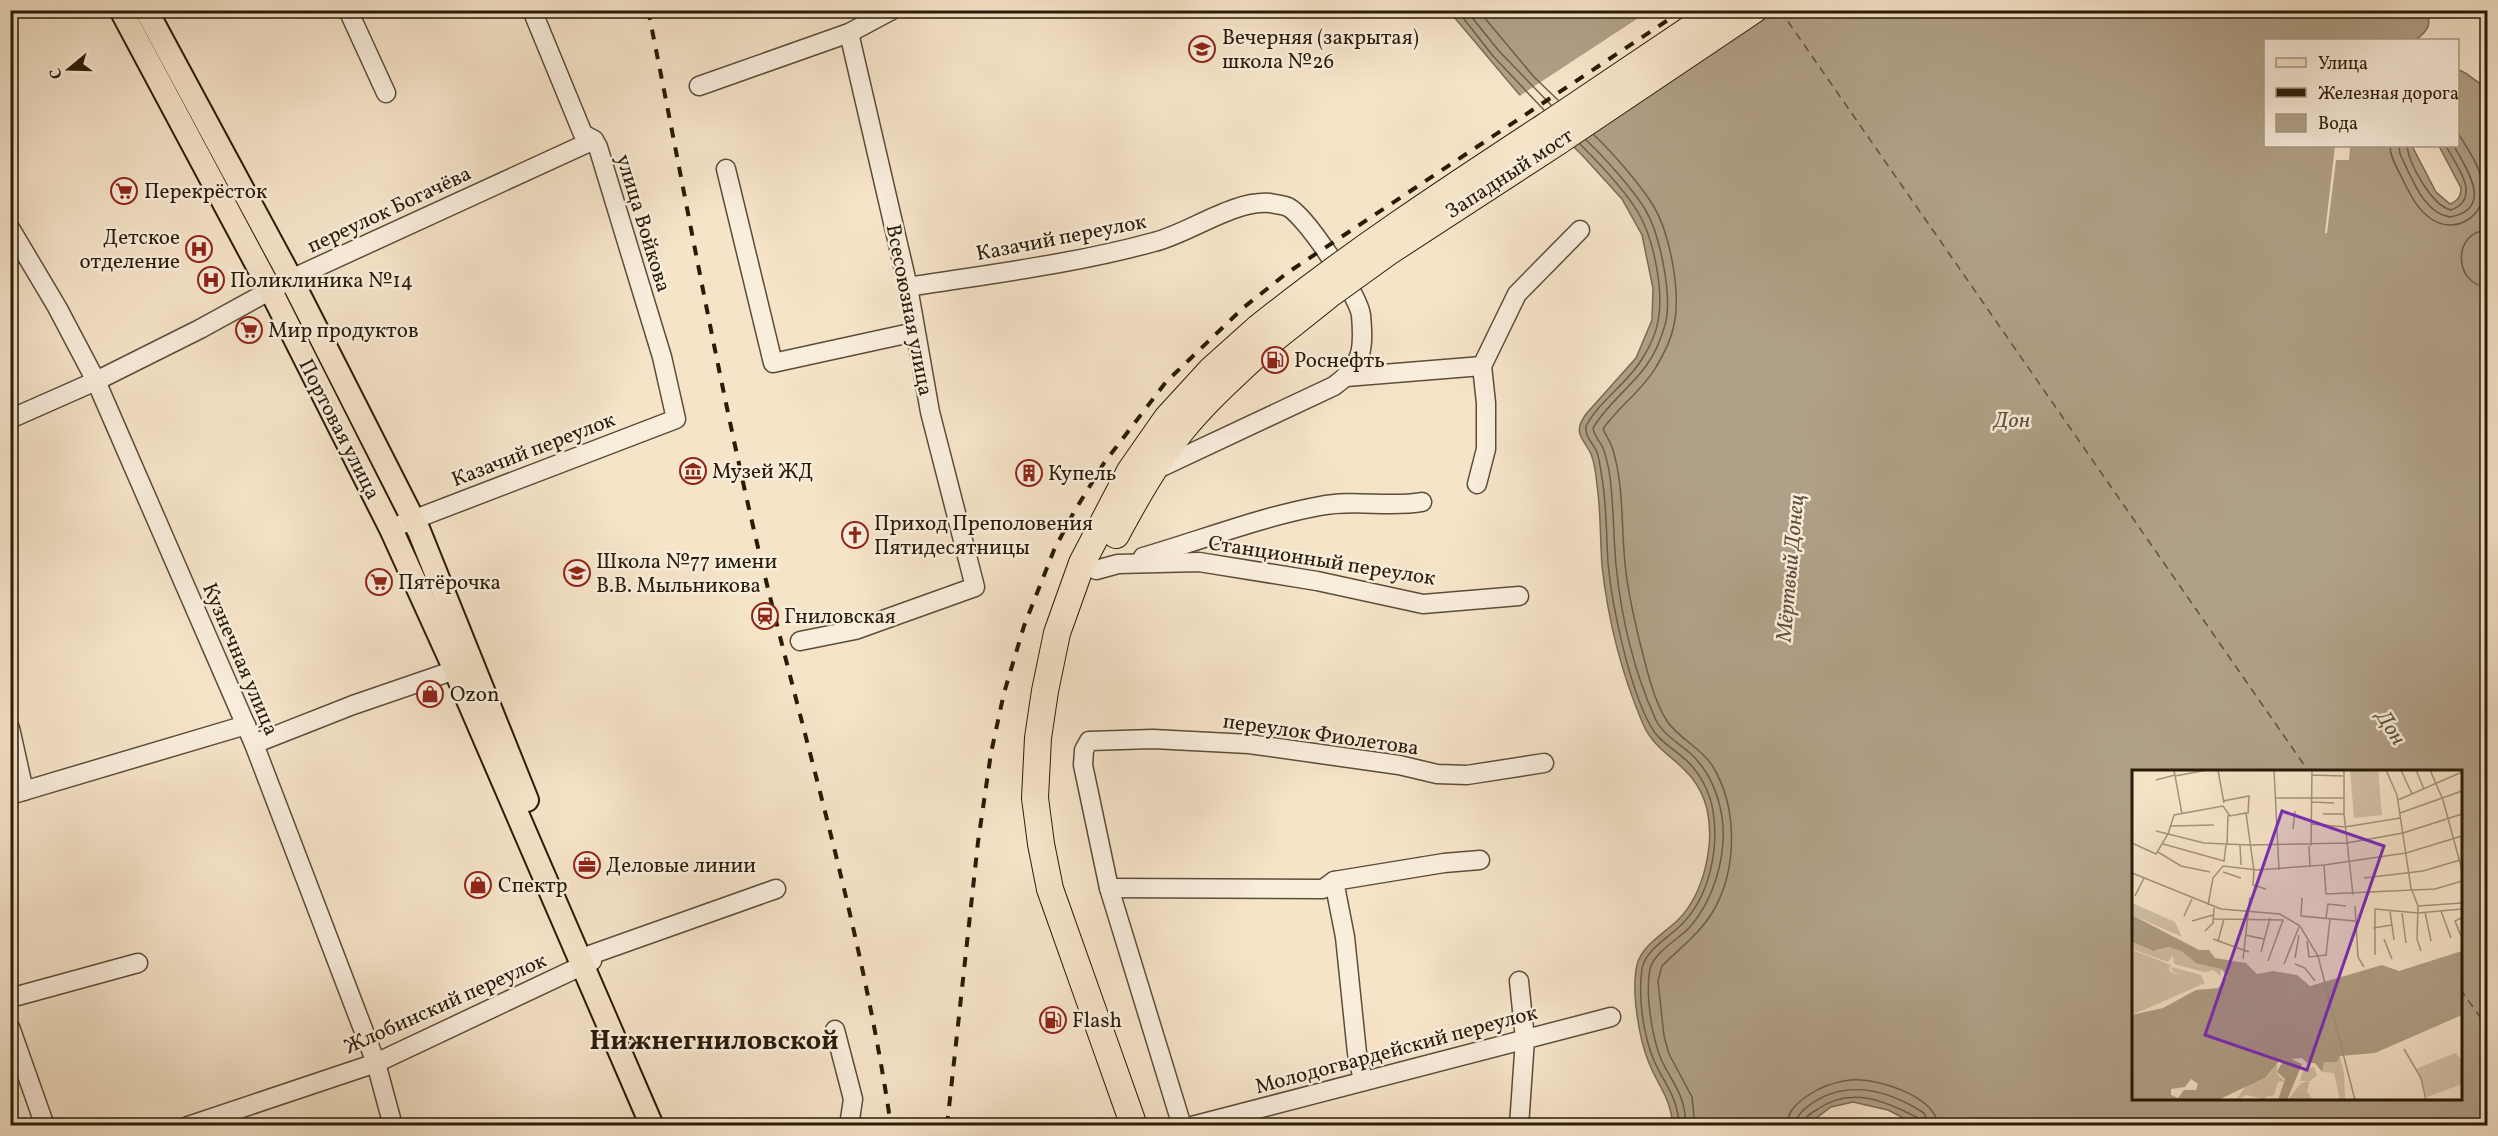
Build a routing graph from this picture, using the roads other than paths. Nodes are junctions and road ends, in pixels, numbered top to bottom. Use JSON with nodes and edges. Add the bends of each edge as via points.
{"nodes":[{"id":1,"x":121,"y":10,"type":"edge"},
{"id":2,"x":146,"y":10,"type":"edge"},
{"id":3,"x":348,"y":10,"type":"edge"},
{"id":4,"x":532,"y":10,"type":"edge"},
{"id":5,"x":892,"y":10,"type":"edge"},
{"id":6,"x":1718,"y":10,"type":"edge"},
{"id":7,"x":1754,"y":10,"type":"edge"},
{"id":8,"x":849,"y":33,"type":"junction"},
{"id":9,"x":699,"y":86,"type":"dead end"},
{"id":10,"x":386,"y":93,"type":"dead end"},
{"id":11,"x":594,"y":140,"type":"junction"},
{"id":12,"x":726,"y":169,"type":"dead end"},
{"id":13,"x":10,"y":228,"type":"edge"},
{"id":14,"x":1580,"y":230,"type":"dead end"},
{"id":15,"x":291,"y":279,"type":"junction"},
{"id":16,"x":908,"y":287,"type":"junction"},
{"id":17,"x":270,"y":289,"type":"junction"},
{"id":18,"x":915,"y":332,"type":"junction"},
{"id":19,"x":1264,"y":335,"type":"junction"},
{"id":20,"x":1482,"y":366,"type":"junction"},
{"id":21,"x":1346,"y":377,"type":"junction"},
{"id":22,"x":96,"y":381,"type":"junction"},
{"id":23,"x":10,"y":419,"type":"edge"},
{"id":24,"x":669,"y":421,"type":"joint"},
{"id":25,"x":1154,"y":458,"type":"junction"},
{"id":26,"x":1478,"y":484,"type":"dead end"},
{"id":27,"x":1422,"y":502,"type":"dead end"},
{"id":28,"x":413,"y":520,"type":"junction"},
{"id":29,"x":391,"y":529,"type":"junction"},
{"id":30,"x":1107,"y":567,"type":"junction"},
{"id":31,"x":1519,"y":596,"type":"dead end"},
{"id":32,"x":800,"y":641,"type":"dead end"},
{"id":33,"x":455,"y":670,"type":"junction"},
{"id":34,"x":246,"y":725,"type":"junction"},
{"id":35,"x":10,"y":728,"type":"edge"},
{"id":36,"x":254,"y":744,"type":"junction"},
{"id":37,"x":1544,"y":763,"type":"dead end"},
{"id":38,"x":17,"y":793,"type":"edge"},
{"id":39,"x":1480,"y":860,"type":"dead end"},
{"id":40,"x":1334,"y":881,"type":"junction"},
{"id":41,"x":1109,"y":888,"type":"junction"},
{"id":42,"x":776,"y":889,"type":"dead end"},
{"id":43,"x":588,"y":961,"type":"junction"},
{"id":44,"x":138,"y":963,"type":"dead end"},
{"id":45,"x":1519,"y":981,"type":"dead end"},
{"id":46,"x":10,"y":998,"type":"edge"},
{"id":47,"x":1611,"y":1017,"type":"dead end"},
{"id":48,"x":10,"y":1027,"type":"edge"},
{"id":49,"x":835,"y":1030,"type":"dead end"},
{"id":50,"x":1525,"y":1039,"type":"junction"},
{"id":51,"x":376,"y":1063,"type":"junction"},
{"id":52,"x":1363,"y":1080,"type":"junction"},
{"id":53,"x":214,"y":1121,"type":"edge"},
{"id":54,"x":45,"y":1125,"type":"edge"},
{"id":55,"x":188,"y":1125,"type":"edge"},
{"id":56,"x":393,"y":1125,"type":"edge"},
{"id":57,"x":652,"y":1125,"type":"edge"},
{"id":58,"x":663,"y":1125,"type":"edge"},
{"id":59,"x":849,"y":1125,"type":"edge"},
{"id":60,"x":1134,"y":1125,"type":"edge"},
{"id":61,"x":1150,"y":1125,"type":"edge"},
{"id":62,"x":1182,"y":1125,"type":"edge"},
{"id":63,"x":1192,"y":1125,"type":"edge"},
{"id":64,"x":1519,"y":1125,"type":"edge"}],
"edges":[{"from":1,"to":17,"type":"main road","name":"Портовая улица"},
{"from":2,"to":15,"type":"main road","name":"Портовая улица"},
{"from":3,"to":10,"type":"street"},
{"from":4,"to":11,"type":"street","name":"улица Войкова","via":[[583,134]]},
{"from":5,"to":8,"type":"street"},
{"from":6,"to":19,"type":"highway","name":"Западный мост","bridge":true,"via":[[1378,236],[1318,280]]},
{"from":7,"to":19,"type":"highway","name":"Западный мост","bridge":true},
{"from":8,"to":9,"type":"street"},
{"from":8,"to":16,"type":"street","name":"Всесоюзная улица"},
{"from":11,"to":15,"type":"street","name":"переулок Богачёва"},
{"from":11,"to":24,"type":"street","name":"улица Войкова","via":[[662,357],[676,419]]},
{"from":12,"to":18,"type":"street","via":[[773,363]]},
{"from":13,"to":22,"type":"street","name":"Кузнечная улица"},
{"from":14,"to":20,"type":"street","via":[[1517,294]]},
{"from":15,"to":17,"type":"street","name":"переулок Богачёва"},
{"from":15,"to":28,"type":"main road","name":"Портовая улица"},
{"from":16,"to":18,"type":"street","name":"Всесоюзная улица"},
{"from":16,"to":21,"type":"street","name":"Казачий переулок","via":[[1100,256],[1158,242],[1246,206],[1269,203],[1288,207],[1314,231],[1360,308],[1364,343],[1357,364]]},
{"from":17,"to":22,"type":"street","name":"переулок Богачёва"},
{"from":17,"to":29,"type":"main road","name":"Портовая улица"},
{"from":18,"to":32,"type":"street","name":"Всесоюзная улица","via":[[930,412],[975,586],[855,630]]},
{"from":19,"to":25,"type":"highway","via":[[1211,370],[1167,418]]},
{"from":20,"to":21,"type":"street"},
{"from":20,"to":26,"type":"street","via":[[1486,449]]},
{"from":21,"to":25,"type":"street","via":[[1334,386]]},
{"from":22,"to":23,"type":"street","name":"переулок Богачёва"},
{"from":22,"to":34,"type":"street","name":"Кузнечная улица"},
{"from":24,"to":28,"type":"street","name":"Казачий переулок"},
{"from":25,"to":30,"type":"highway"},
{"from":25,"to":60,"type":"highway","via":[[1130,471],[1082,563],[1057,633],[1038,738],[1035,798],[1050,889]]},
{"from":27,"to":30,"type":"street","name":"Станционный переулок","via":[[1322,505]]},
{"from":28,"to":29,"type":"street"},
{"from":28,"to":43,"type":"main road","name":"Портовая улица"},
{"from":29,"to":33,"type":"main road","name":"Портовая улица"},
{"from":30,"to":31,"type":"street","name":"Станционный переулок","via":[[1199,562],[1317,581],[1423,604]]},
{"from":30,"to":61,"type":"highway","via":[[1070,646],[1053,741],[1050,795],[1064,883]]},
{"from":33,"to":36,"type":"street"},
{"from":33,"to":43,"type":"main road","name":"Портовая улица"},
{"from":34,"to":36,"type":"street","name":"Кузнечная улица"},
{"from":34,"to":38,"type":"street"},
{"from":35,"to":38,"type":"street"},
{"from":36,"to":51,"type":"street","name":"Кузнечная улица"},
{"from":37,"to":41,"type":"street","name":"переулок Фиолетова","via":[[1467,775],[1437,774],[1249,744],[1153,739],[1089,741],[1083,765]]},
{"from":39,"to":40,"type":"street"},
{"from":40,"to":41,"type":"street","via":[[1323,889]]},
{"from":40,"to":52,"type":"street"},
{"from":41,"to":62,"type":"street"},
{"from":42,"to":43,"type":"street","name":"Жлобинский переулок"},
{"from":43,"to":51,"type":"street","name":"Жлобинский переулок"},
{"from":43,"to":57,"type":"main road","name":"Портовая улица"},
{"from":43,"to":58,"type":"main road","name":"Портовая улица"},
{"from":44,"to":46,"type":"street"},
{"from":45,"to":50,"type":"street"},
{"from":47,"to":50,"type":"street","name":"Молодогвардейский переулок"},
{"from":48,"to":54,"type":"street"},
{"from":49,"to":59,"type":"street","via":[[853,1099]]},
{"from":50,"to":52,"type":"street","name":"Молодогвардейский переулок"},
{"from":50,"to":64,"type":"street"},
{"from":51,"to":53,"type":"street","name":"Жлобинский переулок"},
{"from":51,"to":56,"type":"street","name":"Кузнечная улица"},
{"from":52,"to":63,"type":"street","name":"Молодогвардейский переулок"},
{"from":53,"to":55,"type":"street","name":"Жлобинский переулок"}]}
